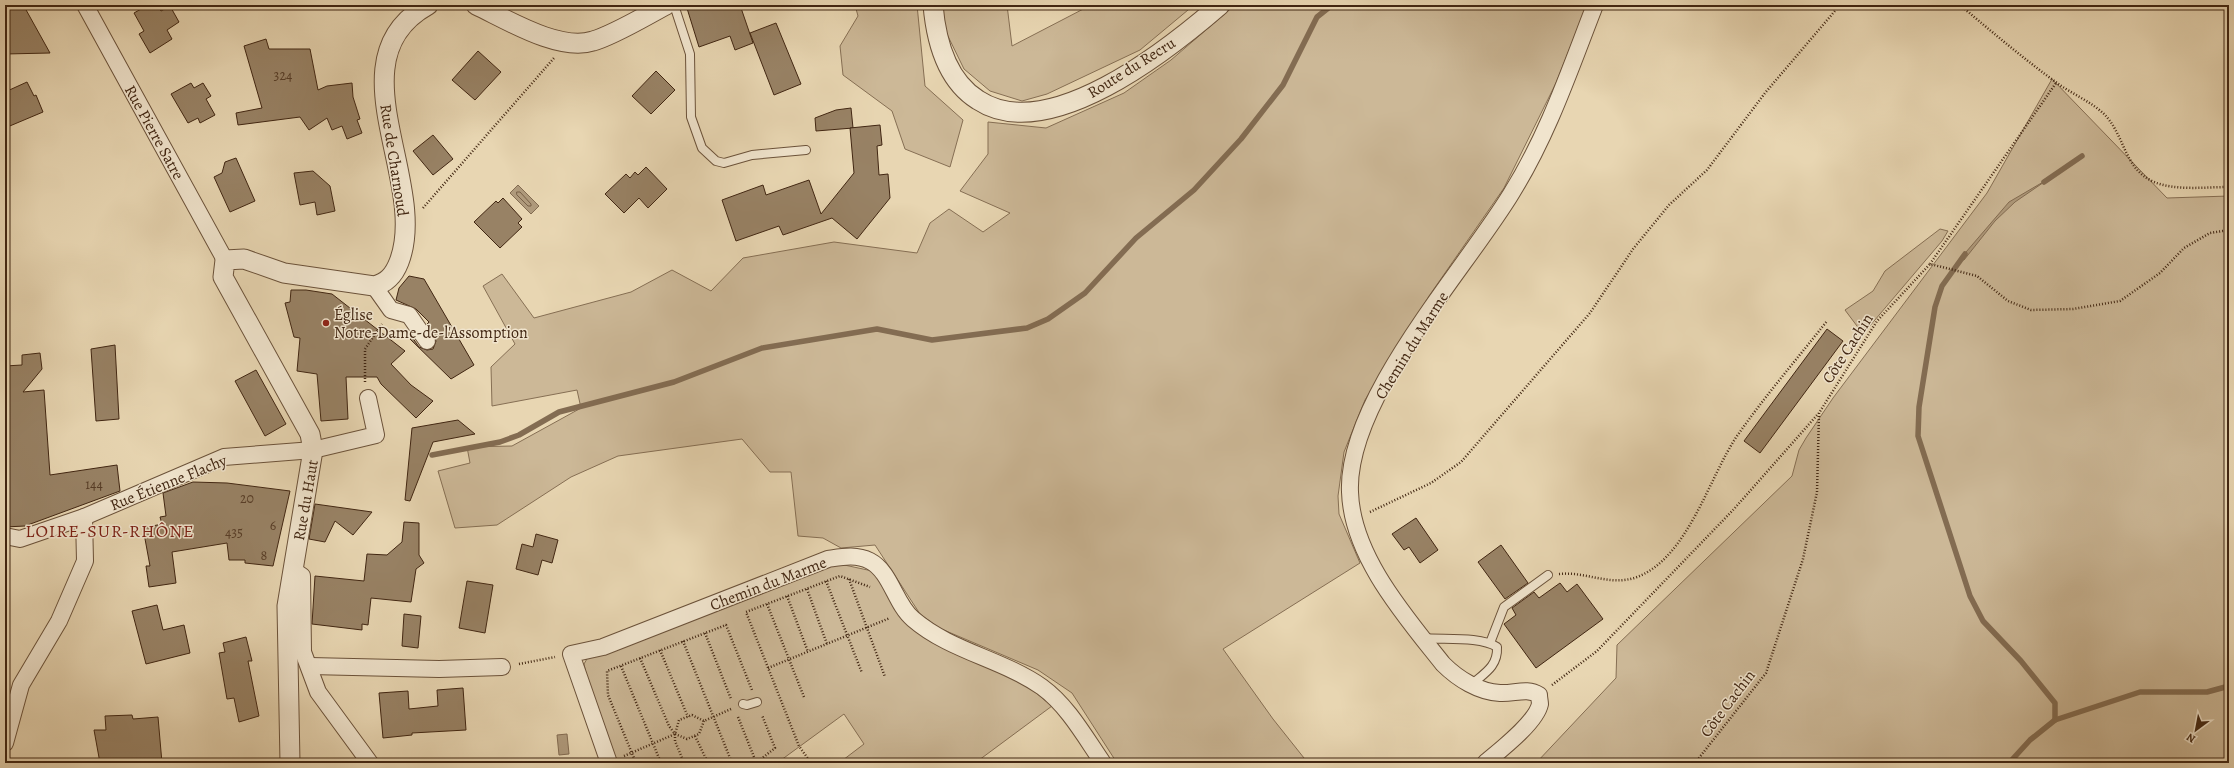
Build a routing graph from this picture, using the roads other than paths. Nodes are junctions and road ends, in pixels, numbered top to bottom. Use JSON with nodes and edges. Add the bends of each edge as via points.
{"nodes":[{"id":1,"x":85,"y":5,"type":"edge"},
{"id":2,"x":428,"y":5,"type":"edge"},
{"id":3,"x":476,"y":5,"type":"edge"},
{"id":4,"x":666,"y":5,"type":"edge"},
{"id":5,"x":674,"y":5,"type":"edge"},
{"id":6,"x":933,"y":5,"type":"edge"},
{"id":7,"x":1220,"y":5,"type":"edge"},
{"id":8,"x":1596,"y":5,"type":"edge"},
{"id":9,"x":806,"y":150,"type":"dead end"},
{"id":10,"x":225,"y":260,"type":"junction"},
{"id":11,"x":374,"y":286,"type":"junction"},
{"id":12,"x":427,"y":341,"type":"dead end"},
{"id":13,"x":368,"y":398,"type":"road end"},
{"id":14,"x":313,"y":450,"type":"junction"},
{"id":15,"x":84,"y":517,"type":"junction"},
{"id":16,"x":5,"y":536,"type":"edge"},
{"id":17,"x":293,"y":570,"type":"junction"},
{"id":18,"x":1548,"y":575,"type":"road end"},
{"id":19,"x":1423,"y":638,"type":"junction"},
{"id":20,"x":1490,"y":643,"type":"junction"},
{"id":21,"x":310,"y":666,"type":"junction"},
{"id":22,"x":502,"y":667,"type":"road end"},
{"id":23,"x":1472,"y":684,"type":"junction"},
{"id":24,"x":757,"y":702,"type":"road end"},
{"id":25,"x":743,"y":704,"type":"road end"},
{"id":26,"x":5,"y":743,"type":"edge"},
{"id":27,"x":290,"y":763,"type":"edge"},
{"id":28,"x":370,"y":763,"type":"edge"},
{"id":29,"x":609,"y":763,"type":"edge"},
{"id":30,"x":1103,"y":763,"type":"edge"},
{"id":31,"x":1485,"y":763,"type":"edge"}],
"edges":[{"from":1,"to":10,"type":"street","name":"Rue Pierre Satre"},
{"from":2,"to":11,"type":"street","name":"Rue de Charnoud","via":[[408,18],[396,33],[391,42],[386,68],[385,110],[404,194],[405,227],[403,251],[397,268],[384,284]]},
{"from":3,"to":4,"type":"street","via":[[531,31],[567,42],[592,42]]},
{"from":5,"to":9,"type":"lane","via":[[690,54],[691,117],[702,148],[716,161],[724,163],[752,155]]},
{"from":6,"to":7,"type":"street","name":"Route du Recru","via":[[943,51],[958,83],[985,105],[1020,114],[1037,113],[1062,106],[1116,81]]},
{"from":8,"to":19,"type":"street","name":"Chemin du Marme","via":[[1538,148],[1511,194],[1412,336],[1379,393],[1364,426],[1352,465],[1350,491],[1353,518],[1374,571]]},
{"from":10,"to":11,"type":"street","via":[[244,259],[284,273]]},
{"from":10,"to":14,"type":"street","name":"Rue du Haut","via":[[223,277],[310,434]]},
{"from":11,"to":12,"type":"street","via":[[391,310],[409,315]]},
{"from":13,"to":14,"type":"street","name":"Rue Étienne Flachy","via":[[376,436]]},
{"from":14,"to":15,"type":"street","name":"Rue Étienne Flachy","via":[[224,457]]},
{"from":14,"to":17,"type":"street","name":"Rue du Haut"},
{"from":15,"to":16,"type":"street","name":"Rue Étienne Flachy","via":[[20,539]]},
{"from":15,"to":26,"type":"street","via":[[85,561],[59,621],[21,685]]},
{"from":17,"to":21,"type":"street","via":[[302,576],[303,652]]},
{"from":17,"to":27,"type":"street","name":"Rue du Haut","via":[[287,606]]},
{"from":18,"to":20,"type":"lane","via":[[1504,607]]},
{"from":19,"to":20,"type":"lane"},
{"from":19,"to":23,"type":"street","name":"Chemin du Marme","via":[[1453,674]]},
{"from":20,"to":23,"type":"lane","via":[[1497,647],[1498,657],[1489,670]]},
{"from":21,"to":22,"type":"street"},
{"from":21,"to":28,"type":"street","via":[[318,692]]},
{"from":23,"to":31,"type":"street","name":"Chemin du Marme","via":[[1490,692],[1532,690],[1539,695],[1540,704],[1535,714]]},
{"from":24,"to":25,"type":"lane"},
{"from":29,"to":30,"type":"street","name":"Chemin du Marme","via":[[572,654],[603,647],[828,559],[855,556],[870,561],[879,569],[911,618],[929,631],[1018,673],[1042,688],[1060,704]]}]}
